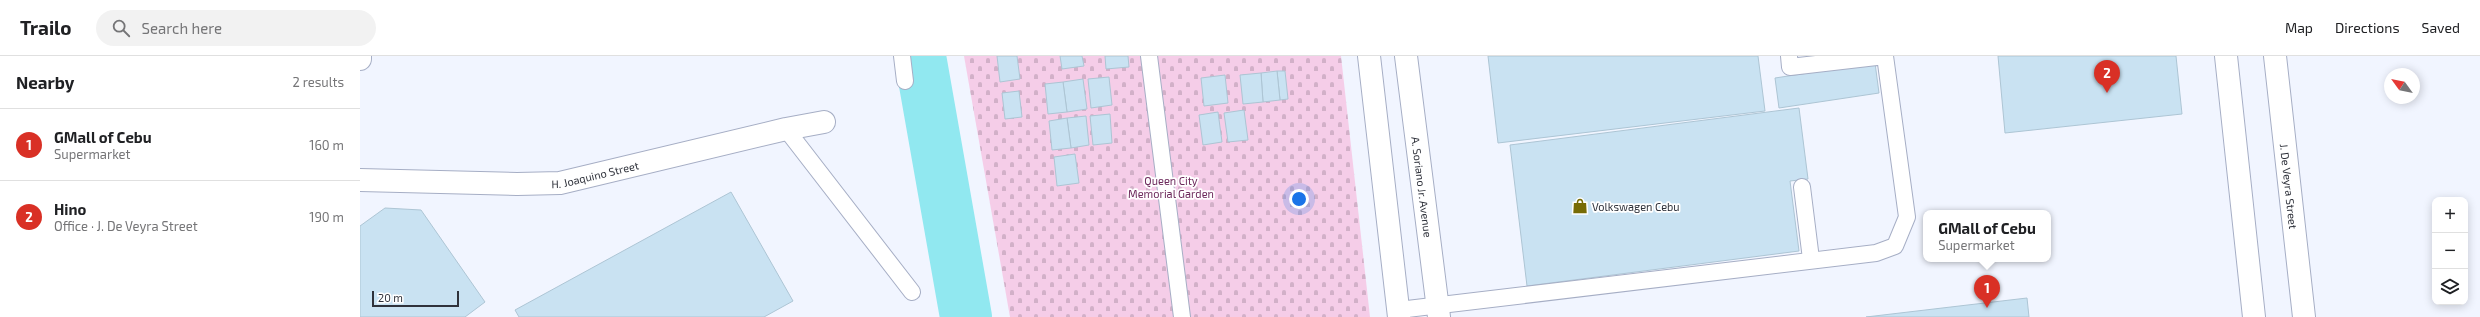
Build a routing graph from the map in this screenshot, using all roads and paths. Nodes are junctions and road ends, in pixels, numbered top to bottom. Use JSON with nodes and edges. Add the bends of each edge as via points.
{"nodes":[{"id":1,"x":360,"y":56,"type":"edge"},
{"id":2,"x":902,"y":56,"type":"edge"},
{"id":3,"x":1149,"y":56,"type":"edge"},
{"id":4,"x":1369,"y":56,"type":"edge"},
{"id":5,"x":1406,"y":56,"type":"edge"},
{"id":6,"x":1788,"y":56,"type":"edge"},
{"id":7,"x":2226,"y":56,"type":"edge"},
{"id":8,"x":2275,"y":56,"type":"edge"},
{"id":9,"x":360,"y":59,"type":"edge"},
{"id":10,"x":905,"y":81,"type":"dead end"},
{"id":11,"x":824,"y":122,"type":"dead end"},
{"id":12,"x":786,"y":129,"type":"junction"},
{"id":13,"x":360,"y":180,"type":"edge"},
{"id":14,"x":1802,"y":187,"type":"dead end"},
{"id":15,"x":1811,"y":259,"type":"junction"},
{"id":16,"x":912,"y":292,"type":"dead end"},
{"id":17,"x":1438,"y":311,"type":"edge"},
{"id":18,"x":1399,"y":314,"type":"edge"},
{"id":19,"x":1182,"y":317,"type":"edge"},
{"id":20,"x":2254,"y":317,"type":"edge"},
{"id":21,"x":2304,"y":317,"type":"edge"}],
"edges":[{"from":1,"to":9,"type":"street"},
{"from":2,"to":10,"type":"lane"},
{"from":3,"to":19,"type":"lane"},
{"from":4,"to":18,"type":"street"},
{"from":5,"to":17,"type":"street","name":"A. Soriano Jr. Avenue"},
{"from":6,"to":15,"type":"lane","via":[[1790,67],[1885,56],[1907,217],[1895,246],[1876,253]]},
{"from":7,"to":20,"type":"street"},
{"from":8,"to":21,"type":"street","name":"J. De Veyra Street"},
{"from":11,"to":12,"type":"street","name":"H. Joaquino Street"},
{"from":12,"to":13,"type":"street","name":"H. Joaquino Street","via":[[560,183]]},
{"from":12,"to":16,"type":"lane"},
{"from":14,"to":15,"type":"lane"},
{"from":15,"to":17,"type":"lane"},
{"from":17,"to":18,"type":"lane"}]}
